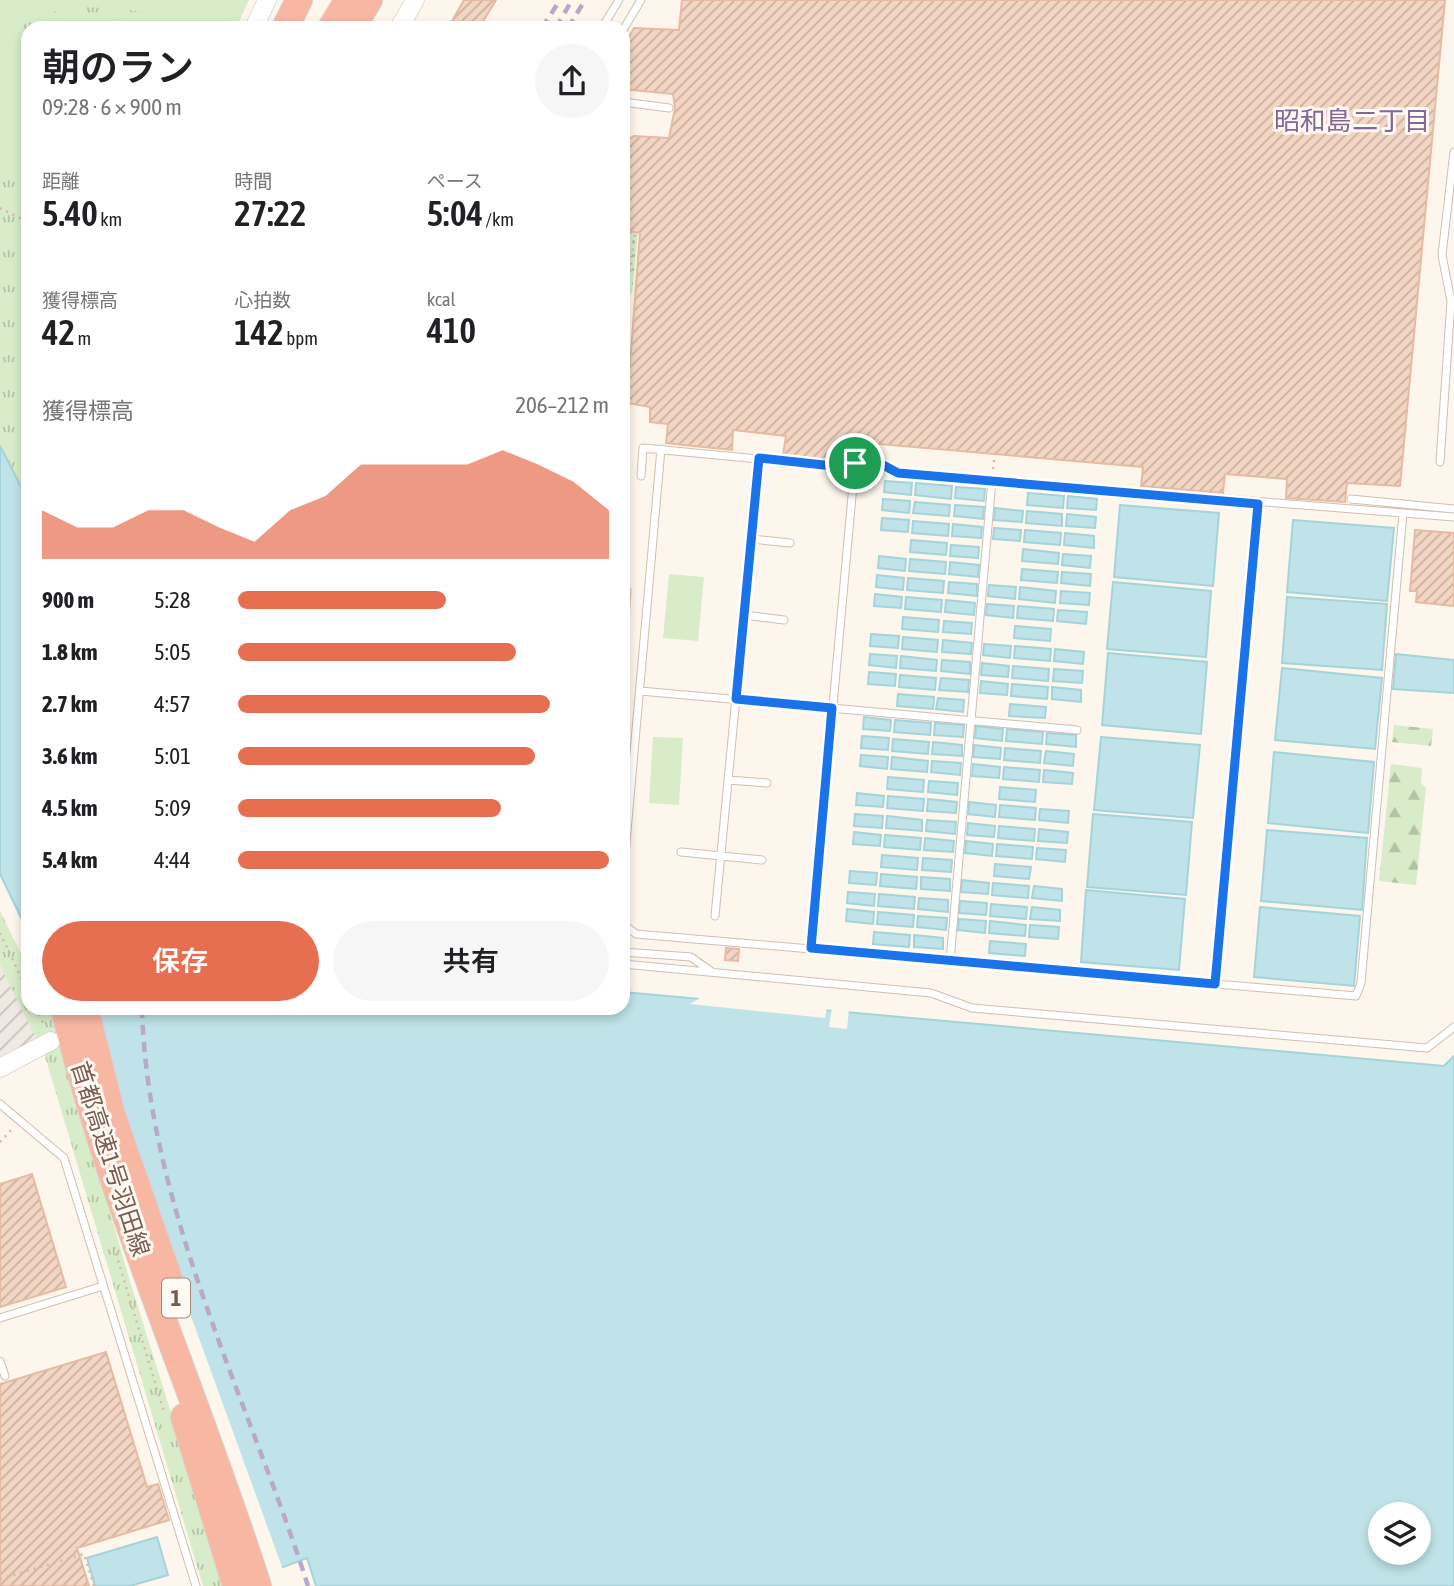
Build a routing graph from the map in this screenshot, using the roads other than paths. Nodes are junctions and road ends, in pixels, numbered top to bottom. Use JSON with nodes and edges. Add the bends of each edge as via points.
{"nodes":[{"id":1,"x":267,"y":0,"type":"edge"},
{"id":2,"x":299,"y":0,"type":"edge"},
{"id":3,"x":328,"y":0,"type":"edge"},
{"id":4,"x":348,"y":0,"type":"edge"},
{"id":5,"x":369,"y":0,"type":"edge"},
{"id":6,"x":415,"y":0,"type":"edge"},
{"id":7,"x":619,"y":0,"type":"edge"},
{"id":8,"x":641,"y":0,"type":"edge"},
{"id":9,"x":257,"y":21,"type":"edge"},
{"id":10,"x":288,"y":21,"type":"edge"},
{"id":11,"x":321,"y":21,"type":"edge"},
{"id":12,"x":325,"y":21,"type":"edge"},
{"id":13,"x":356,"y":21,"type":"edge"},
{"id":14,"x":402,"y":21,"type":"edge"},
{"id":15,"x":606,"y":21,"type":"edge"},
{"id":16,"x":628,"y":21,"type":"edge"},
{"id":17,"x":630,"y":103,"type":"edge"},
{"id":18,"x":669,"y":108,"type":"dead end"},
{"id":19,"x":1454,"y":152,"type":"edge"},
{"id":20,"x":661,"y":449,"type":"junction"},
{"id":21,"x":759,"y":458,"type":"junction"},
{"id":22,"x":1440,"y":462,"type":"dead end"},
{"id":23,"x":855,"y":463,"type":"junction"},
{"id":24,"x":641,"y":476,"type":"dead end"},
{"id":25,"x":992,"y":480,"type":"junction"},
{"id":26,"x":1351,"y":499,"type":"dead end"},
{"id":27,"x":1258,"y":504,"type":"junction"},
{"id":28,"x":1454,"y":509,"type":"edge"},
{"id":29,"x":1403,"y":513,"type":"junction"},
{"id":30,"x":1454,"y":517,"type":"edge"},
{"id":31,"x":751,"y":539,"type":"junction"},
{"id":32,"x":790,"y":543,"type":"dead end"},
{"id":33,"x":744,"y":615,"type":"junction"},
{"id":34,"x":784,"y":620,"type":"dead end"},
{"id":35,"x":640,"y":691,"type":"junction"},
{"id":36,"x":736,"y":699,"type":"junction"},
{"id":37,"x":832,"y":708,"type":"junction"},
{"id":38,"x":971,"y":720,"type":"junction"},
{"id":39,"x":1077,"y":730,"type":"dead end"},
{"id":40,"x":728,"y":780,"type":"junction"},
{"id":41,"x":767,"y":783,"type":"dead end"},
{"id":42,"x":630,"y":800,"type":"edge"},
{"id":43,"x":681,"y":852,"type":"dead end"},
{"id":44,"x":721,"y":856,"type":"junction"},
{"id":45,"x":762,"y":860,"type":"dead end"},
{"id":46,"x":715,"y":916,"type":"dead end"},
{"id":47,"x":630,"y":929,"type":"edge"},
{"id":48,"x":811,"y":948,"type":"junction"},
{"id":49,"x":630,"y":953,"type":"edge"},
{"id":50,"x":950,"y":961,"type":"junction"},
{"id":51,"x":630,"y":965,"type":"edge"},
{"id":52,"x":715,"y":974,"type":"junction"},
{"id":53,"x":1215,"y":984,"type":"junction"},
{"id":54,"x":66,"y":1015,"type":"edge"},
{"id":55,"x":87,"y":1015,"type":"edge"},
{"id":56,"x":1454,"y":1027,"type":"edge"},
{"id":57,"x":51,"y":1041,"type":"road end"},
{"id":58,"x":0,"y":1068,"type":"edge"},
{"id":59,"x":0,"y":1104,"type":"edge"},
{"id":60,"x":117,"y":1224,"type":"junction"},
{"id":61,"x":103,"y":1286,"type":"junction"},
{"id":62,"x":0,"y":1318,"type":"edge"},
{"id":63,"x":0,"y":1361,"type":"edge"},
{"id":64,"x":5,"y":1376,"type":"dead end"},
{"id":65,"x":196,"y":1586,"type":"edge"},
{"id":66,"x":236,"y":1586,"type":"edge"},
{"id":67,"x":258,"y":1586,"type":"edge"},
{"id":68,"x":277,"y":1586,"type":"edge"}],
"edges":[{"from":1,"to":9,"type":"street"},
{"from":2,"to":10,"type":"highway"},
{"from":3,"to":11,"type":"highway"},
{"from":4,"to":12,"type":"highway"},
{"from":5,"to":13,"type":"highway"},
{"from":6,"to":14,"type":"street"},
{"from":7,"to":15,"type":"lane"},
{"from":8,"to":16,"type":"lane"},
{"from":17,"to":18,"type":"lane"},
{"from":19,"to":22,"type":"lane","via":[[1442,255],[1451,301]]},
{"from":20,"to":21,"type":"lane"},
{"from":20,"to":24,"type":"lane","via":[[643,448]]},
{"from":20,"to":35,"type":"lane"},
{"from":21,"to":23,"type":"lane","via":[[842,467]]},
{"from":21,"to":31,"type":"lane"},
{"from":23,"to":25,"type":"lane","via":[[883,465],[898,473]]},
{"from":23,"to":37,"type":"lane"},
{"from":25,"to":27,"type":"lane"},
{"from":25,"to":38,"type":"lane"},
{"from":26,"to":28,"type":"lane"},
{"from":27,"to":29,"type":"lane"},
{"from":27,"to":53,"type":"lane"},
{"from":29,"to":30,"type":"lane"},
{"from":29,"to":53,"type":"lane","via":[[1361,983],[1356,996]]},
{"from":31,"to":32,"type":"lane"},
{"from":31,"to":33,"type":"lane"},
{"from":33,"to":34,"type":"lane"},
{"from":33,"to":36,"type":"lane"},
{"from":35,"to":36,"type":"lane"},
{"from":35,"to":42,"type":"lane"},
{"from":36,"to":37,"type":"lane"},
{"from":36,"to":40,"type":"lane"},
{"from":37,"to":38,"type":"lane"},
{"from":37,"to":48,"type":"lane"},
{"from":38,"to":39,"type":"lane"},
{"from":38,"to":50,"type":"lane"},
{"from":40,"to":41,"type":"lane"},
{"from":40,"to":44,"type":"lane"},
{"from":43,"to":44,"type":"lane"},
{"from":44,"to":45,"type":"lane"},
{"from":44,"to":46,"type":"lane"},
{"from":47,"to":48,"type":"lane","via":[[636,934]]},
{"from":48,"to":50,"type":"lane"},
{"from":49,"to":52,"type":"lane","via":[[691,957]]},
{"from":50,"to":53,"type":"lane"},
{"from":51,"to":52,"type":"lane"},
{"from":52,"to":56,"type":"lane","via":[[931,993],[972,1007],[1427,1048]]},
{"from":54,"to":60,"type":"highway","name":"首都高速1号羽田線","number":"1"},
{"from":55,"to":68,"type":"highway","name":"首都高速1号羽田線","number":"1","via":[[112,1115]]},
{"from":57,"to":58,"type":"street"},
{"from":59,"to":61,"type":"lane","via":[[64,1158]]},
{"from":60,"to":66,"type":"highway","via":[[160,1340]]},
{"from":60,"to":67,"type":"highway","name":"首都高速1号羽田線","number":"1","via":[[219,1465]]},
{"from":61,"to":62,"type":"lane"},
{"from":61,"to":65,"type":"lane"},
{"from":63,"to":64,"type":"lane"}]}
